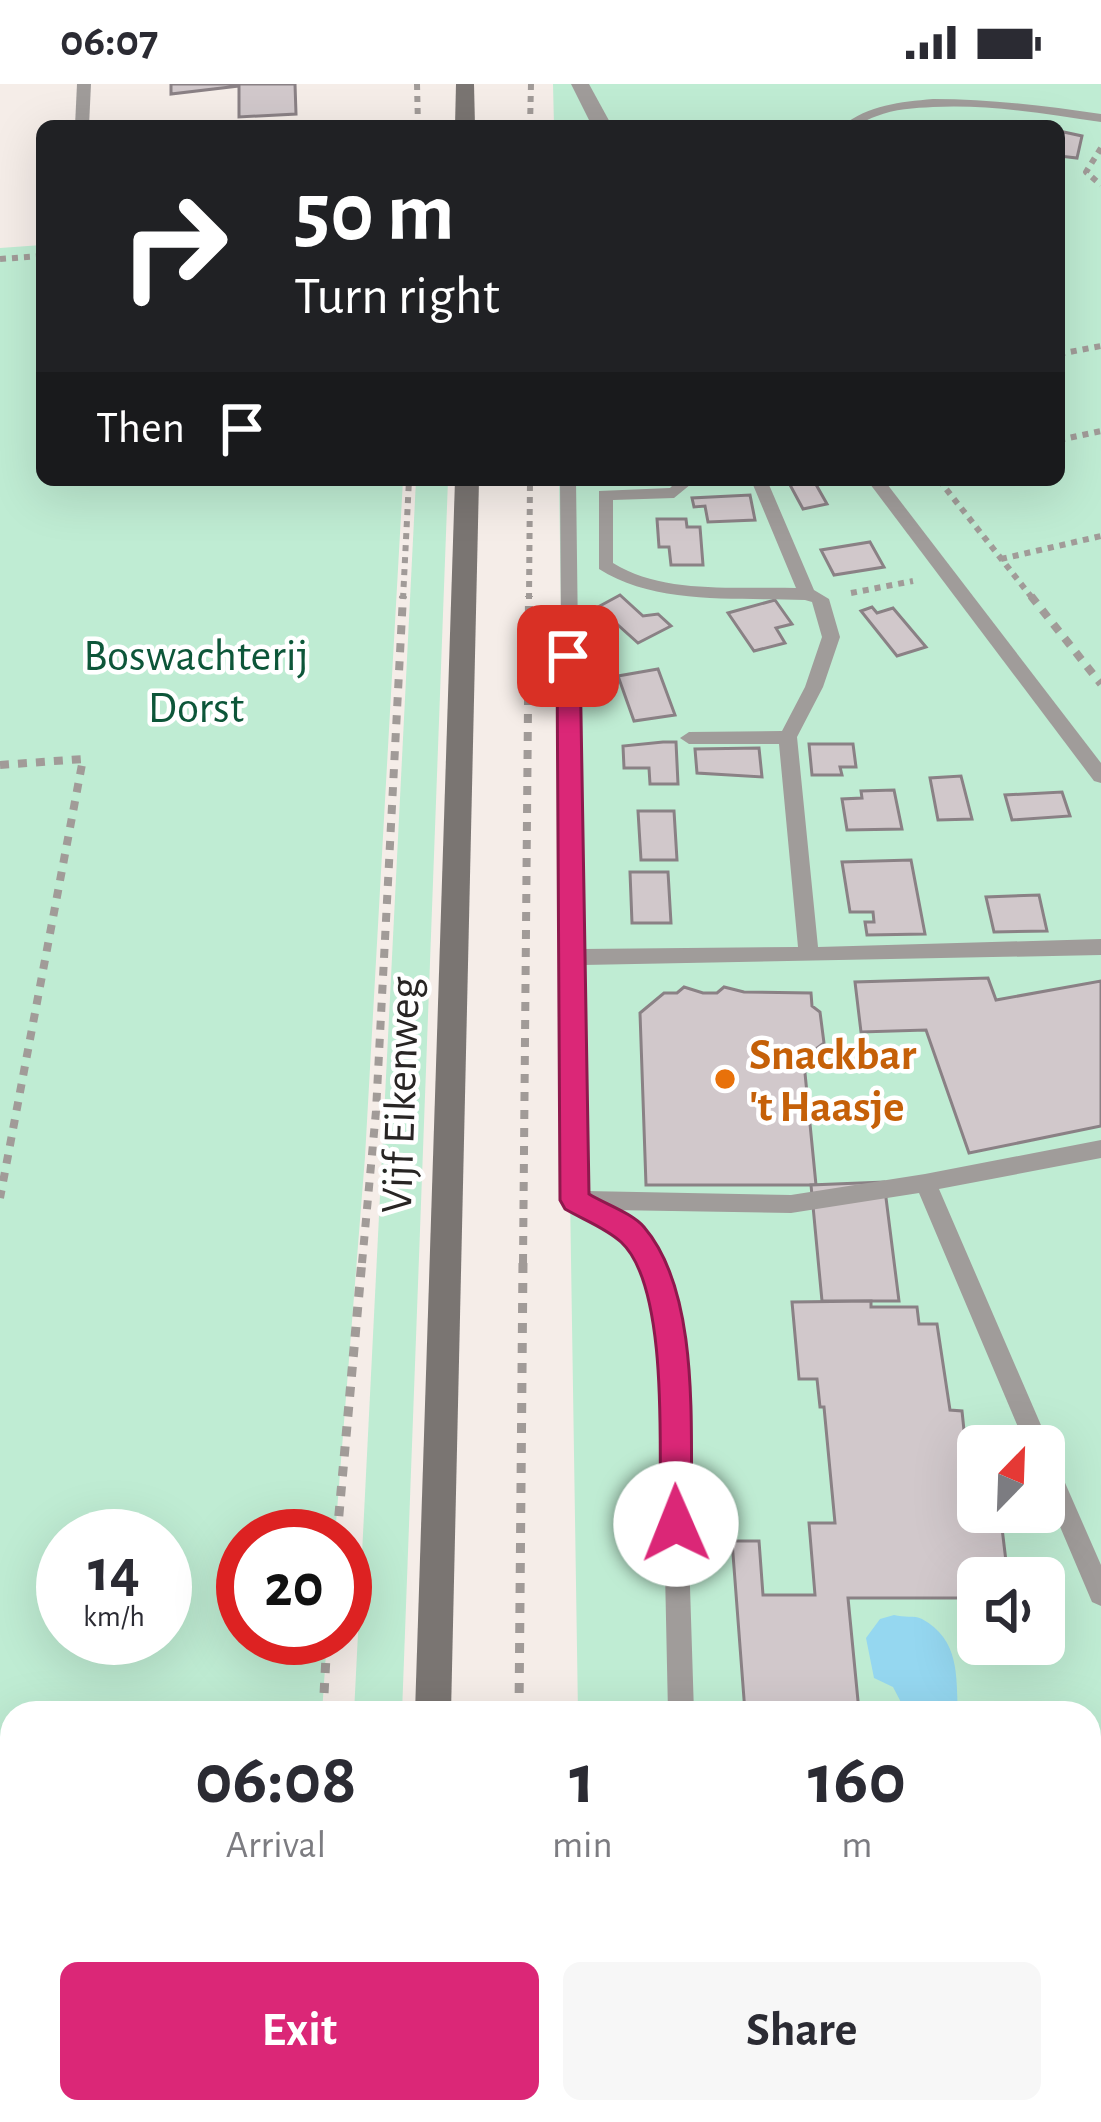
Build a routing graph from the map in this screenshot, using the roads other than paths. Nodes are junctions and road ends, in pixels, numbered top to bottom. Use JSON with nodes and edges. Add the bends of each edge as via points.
{"nodes":[{"id":1,"x":84,"y":84,"type":"edge"},
{"id":2,"x":465,"y":84,"type":"edge"},
{"id":3,"x":580,"y":84,"type":"edge"},
{"id":4,"x":1101,"y":118,"type":"edge"},
{"id":5,"x":82,"y":120,"type":"edge"},
{"id":6,"x":466,"y":120,"type":"edge"},
{"id":7,"x":597,"y":120,"type":"edge"},
{"id":8,"x":855,"y":120,"type":"edge"},
{"id":9,"x":466,"y":486,"type":"edge"},
{"id":10,"x":568,"y":486,"type":"edge"},
{"id":11,"x":682,"y":486,"type":"edge"},
{"id":12,"x":762,"y":486,"type":"edge"},
{"id":13,"x":879,"y":486,"type":"edge"},
{"id":14,"x":814,"y":596,"type":"junction"},
{"id":15,"x":788,"y":737,"type":"junction"},
{"id":16,"x":689,"y":738,"type":"dead end"},
{"id":17,"x":1101,"y":776,"type":"edge"},
{"id":18,"x":1101,"y":947,"type":"edge"},
{"id":19,"x":809,"y":956,"type":"junction"},
{"id":20,"x":569,"y":957,"type":"junction"},
{"id":21,"x":1101,"y":1149,"type":"edge"},
{"id":22,"x":925,"y":1183,"type":"junction"},
{"id":23,"x":574,"y":1200,"type":"junction"},
{"id":24,"x":1029,"y":1425,"type":"edge"},
{"id":25,"x":1065,"y":1510,"type":"edge"},
{"id":26,"x":1101,"y":1594,"type":"edge"},
{"id":27,"x":433,"y":1701,"type":"edge"},
{"id":28,"x":681,"y":1701,"type":"edge"}],
"edges":[{"from":1,"to":5,"type":"lane"},
{"from":2,"to":6,"type":"main road"},
{"from":3,"to":7,"type":"street"},
{"from":4,"to":8,"type":"lane","via":[[964,99],[901,102]]},
{"from":9,"to":27,"type":"main road","name":"Vijf Eikenweg"},
{"from":10,"to":20,"type":"lane"},
{"from":11,"to":14,"type":"lane","via":[[674,493],[604,495],[605,565],[617,576]]},
{"from":12,"to":14,"type":"lane"},
{"from":13,"to":17,"type":"lane"},
{"from":14,"to":15,"type":"lane","via":[[831,637]]},
{"from":15,"to":16,"type":"lane"},
{"from":15,"to":19,"type":"lane"},
{"from":18,"to":19,"type":"lane"},
{"from":19,"to":20,"type":"lane"},
{"from":20,"to":23,"type":"lane"},
{"from":21,"to":22,"type":"lane"},
{"from":22,"to":23,"type":"lane","via":[[791,1204]]},
{"from":22,"to":24,"type":"lane"},
{"from":23,"to":28,"type":"lane","via":[[633,1234],[657,1280],[671,1335]]},
{"from":25,"to":26,"type":"lane"}]}
